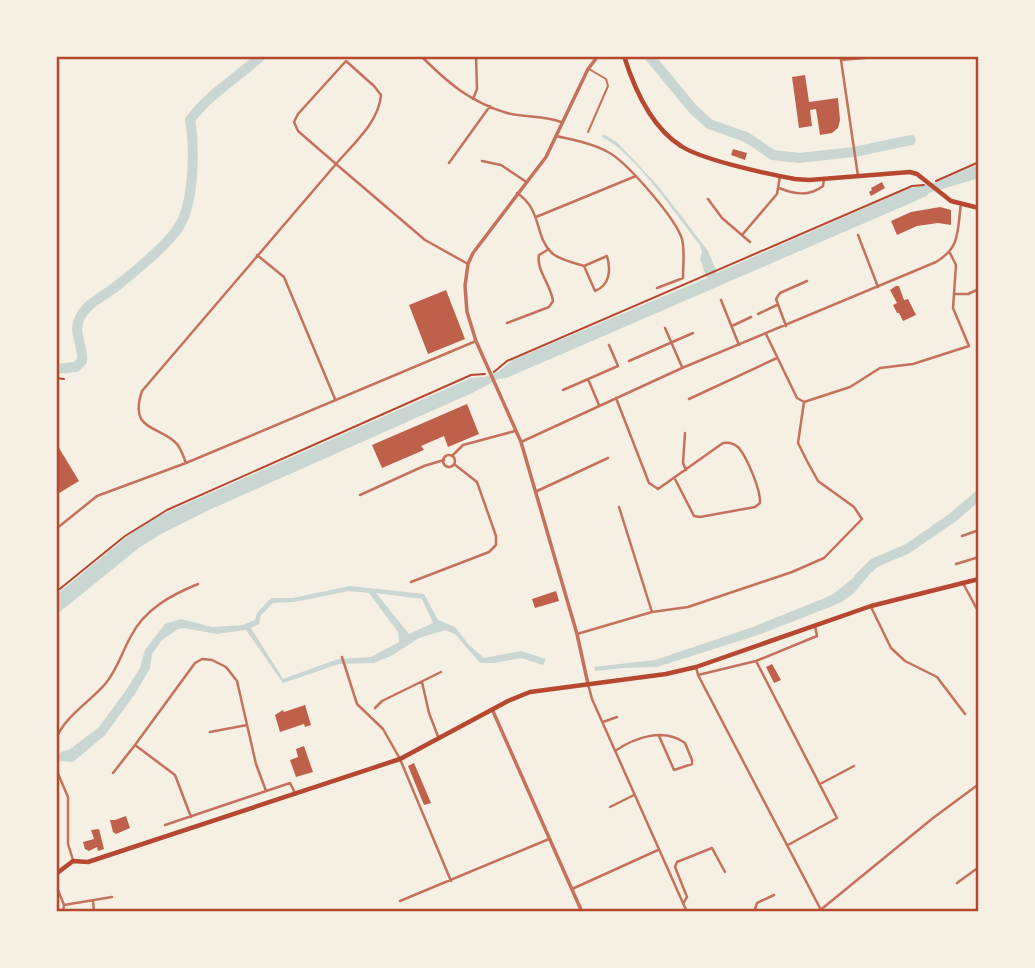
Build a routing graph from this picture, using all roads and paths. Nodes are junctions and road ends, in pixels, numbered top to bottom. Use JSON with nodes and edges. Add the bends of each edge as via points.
{"nodes":[{"id":1,"x":421,"y":56,"type":"edge"},
{"id":2,"x":476,"y":56,"type":"edge"},
{"id":3,"x":598,"y":56,"type":"edge"},
{"id":4,"x":624,"y":56,"type":"edge"},
{"id":5,"x":887,"y":56,"type":"edge"},
{"id":6,"x":588,"y":69,"type":"junction"},
{"id":7,"x":473,"y":100,"type":"junction"},
{"id":8,"x":490,"y":106,"type":"junction"},
{"id":9,"x":561,"y":122,"type":"junction"},
{"id":10,"x":588,"y":132,"type":"dead end"},
{"id":11,"x":555,"y":136,"type":"junction"},
{"id":12,"x":482,"y":161,"type":"dead end"},
{"id":13,"x":979,"y":162,"type":"edge"},
{"id":14,"x":449,"y":163,"type":"dead end"},
{"id":15,"x":336,"y":164,"type":"junction"},
{"id":16,"x":636,"y":176,"type":"junction"},
{"id":17,"x":780,"y":176,"type":"junction"},
{"id":18,"x":858,"y":176,"type":"junction"},
{"id":19,"x":824,"y":179,"type":"junction"},
{"id":20,"x":525,"y":181,"type":"junction"},
{"id":21,"x":935,"y":181,"type":"dead end"},
{"id":22,"x":924,"y":183,"type":"junction"},
{"id":23,"x":779,"y":188,"type":"junction"},
{"id":24,"x":517,"y":193,"type":"junction"},
{"id":25,"x":708,"y":199,"type":"dead end"},
{"id":26,"x":961,"y":204,"type":"junction"},
{"id":27,"x":979,"y":208,"type":"edge"},
{"id":28,"x":536,"y":218,"type":"junction"},
{"id":29,"x":742,"y":235,"type":"junction"},
{"id":30,"x":858,"y":235,"type":"dead end"},
{"id":31,"x":750,"y":242,"type":"dead end"},
{"id":32,"x":549,"y":249,"type":"junction"},
{"id":33,"x":950,"y":253,"type":"junction"},
{"id":34,"x":257,"y":255,"type":"junction"},
{"id":35,"x":468,"y":264,"type":"junction"},
{"id":36,"x":584,"y":266,"type":"junction"},
{"id":37,"x":807,"y":281,"type":"dead end"},
{"id":38,"x":878,"y":287,"type":"junction"},
{"id":39,"x":657,"y":288,"type":"dead end"},
{"id":40,"x":979,"y":289,"type":"edge"},
{"id":41,"x":954,"y":295,"type":"junction"},
{"id":42,"x":721,"y":300,"type":"dead end"},
{"id":43,"x":778,"y":305,"type":"junction"},
{"id":44,"x":758,"y":314,"type":"dead end"},
{"id":45,"x":751,"y":317,"type":"dead end"},
{"id":46,"x":507,"y":323,"type":"dead end"},
{"id":47,"x":731,"y":326,"type":"junction"},
{"id":48,"x":786,"y":326,"type":"junction"},
{"id":49,"x":665,"y":328,"type":"dead end"},
{"id":50,"x":692,"y":333,"type":"dead end"},
{"id":51,"x":766,"y":334,"type":"junction"},
{"id":52,"x":476,"y":341,"type":"junction"},
{"id":53,"x":671,"y":342,"type":"junction"},
{"id":54,"x":609,"y":345,"type":"dead end"},
{"id":55,"x":739,"y":346,"type":"junction"},
{"id":56,"x":777,"y":358,"type":"junction"},
{"id":57,"x":629,"y":362,"type":"dead end"},
{"id":58,"x":682,"y":368,"type":"junction"},
{"id":59,"x":56,"y":378,"type":"edge"},
{"id":60,"x":64,"y":379,"type":"dead end"},
{"id":61,"x":588,"y":379,"type":"junction"},
{"id":62,"x":563,"y":390,"type":"dead end"},
{"id":63,"x":616,"y":398,"type":"junction"},
{"id":64,"x":335,"y":399,"type":"junction"},
{"id":65,"x":689,"y":399,"type":"dead end"},
{"id":66,"x":804,"y":402,"type":"junction"},
{"id":67,"x":599,"y":405,"type":"junction"},
{"id":68,"x":515,"y":431,"type":"junction"},
{"id":69,"x":685,"y":433,"type":"dead end"},
{"id":70,"x":521,"y":442,"type":"junction"},
{"id":71,"x":452,"y":456,"type":"junction"},
{"id":72,"x":608,"y":458,"type":"dead end"},
{"id":73,"x":444,"y":460,"type":"junction"},
{"id":74,"x":186,"y":463,"type":"junction"},
{"id":75,"x":454,"y":464,"type":"junction"},
{"id":76,"x":686,"y":470,"type":"junction"},
{"id":77,"x":675,"y":479,"type":"junction"},
{"id":78,"x":535,"y":492,"type":"junction"},
{"id":79,"x":360,"y":495,"type":"dead end"},
{"id":80,"x":619,"y":507,"type":"dead end"},
{"id":81,"x":56,"y":529,"type":"edge"},
{"id":82,"x":979,"y":530,"type":"edge"},
{"id":83,"x":968,"y":534,"type":"junction"},
{"id":84,"x":961,"y":536,"type":"dead end"},
{"id":85,"x":970,"y":541,"type":"dead end"},
{"id":86,"x":979,"y":556,"type":"edge"},
{"id":87,"x":956,"y":564,"type":"dead end"},
{"id":88,"x":979,"y":579,"type":"edge"},
{"id":89,"x":411,"y":582,"type":"dead end"},
{"id":90,"x":198,"y":584,"type":"dead end"},
{"id":91,"x":964,"y":584,"type":"junction"},
{"id":92,"x":56,"y":592,"type":"edge"},
{"id":93,"x":871,"y":606,"type":"junction"},
{"id":94,"x":652,"y":612,"type":"junction"},
{"id":95,"x":979,"y":613,"type":"edge"},
{"id":96,"x":815,"y":625,"type":"junction"},
{"id":97,"x":578,"y":635,"type":"junction"},
{"id":98,"x":342,"y":657,"type":"dead end"},
{"id":99,"x":756,"y":661,"type":"junction"},
{"id":100,"x":696,"y":667,"type":"junction"},
{"id":101,"x":441,"y":672,"type":"dead end"},
{"id":102,"x":698,"y":675,"type":"junction"},
{"id":103,"x":422,"y":682,"type":"junction"},
{"id":104,"x":588,"y":684,"type":"junction"},
{"id":105,"x":375,"y":708,"type":"dead end"},
{"id":106,"x":492,"y":709,"type":"junction"},
{"id":107,"x":965,"y":715,"type":"dead end"},
{"id":108,"x":617,"y":717,"type":"dead end"},
{"id":109,"x":602,"y":723,"type":"junction"},
{"id":110,"x":247,"y":725,"type":"junction"},
{"id":111,"x":210,"y":732,"type":"dead end"},
{"id":112,"x":659,"y":736,"type":"junction"},
{"id":113,"x":56,"y":739,"type":"edge"},
{"id":114,"x":439,"y":739,"type":"junction"},
{"id":115,"x":135,"y":745,"type":"junction"},
{"id":116,"x":614,"y":751,"type":"junction"},
{"id":117,"x":400,"y":759,"type":"junction"},
{"id":118,"x":854,"y":766,"type":"dead end"},
{"id":119,"x":56,"y":769,"type":"edge"},
{"id":120,"x":113,"y":773,"type":"dead end"},
{"id":121,"x":979,"y":784,"type":"edge"},
{"id":122,"x":819,"y":785,"type":"junction"},
{"id":123,"x":266,"y":791,"type":"junction"},
{"id":124,"x":295,"y":793,"type":"junction"},
{"id":125,"x":634,"y":795,"type":"junction"},
{"id":126,"x":610,"y":807,"type":"dead end"},
{"id":127,"x":191,"y":817,"type":"junction"},
{"id":128,"x":177,"y":822,"type":"junction"},
{"id":129,"x":164,"y":825,"type":"dead end"},
{"id":130,"x":181,"y":832,"type":"junction"},
{"id":131,"x":550,"y":839,"type":"junction"},
{"id":132,"x":788,"y":845,"type":"junction"},
{"id":133,"x":658,"y":850,"type":"junction"},
{"id":134,"x":73,"y":861,"type":"junction"},
{"id":135,"x":979,"y":867,"type":"edge"},
{"id":136,"x":725,"y":872,"type":"dead end"},
{"id":137,"x":56,"y":874,"type":"edge"},
{"id":138,"x":451,"y":881,"type":"junction"},
{"id":139,"x":957,"y":883,"type":"dead end"},
{"id":140,"x":56,"y":885,"type":"edge"},
{"id":141,"x":572,"y":889,"type":"junction"},
{"id":142,"x":774,"y":895,"type":"dead end"},
{"id":143,"x":112,"y":897,"type":"dead end"},
{"id":144,"x":93,"y":901,"type":"junction"},
{"id":145,"x":400,"y":901,"type":"dead end"},
{"id":146,"x":683,"y":904,"type":"junction"},
{"id":147,"x":64,"y":905,"type":"junction"},
{"id":148,"x":820,"y":911,"type":"edge"},
{"id":149,"x":63,"y":912,"type":"edge"},
{"id":150,"x":94,"y":912,"type":"edge"},
{"id":151,"x":582,"y":912,"type":"edge"},
{"id":152,"x":687,"y":912,"type":"edge"},
{"id":153,"x":754,"y":912,"type":"edge"}],
"edges":[{"from":1,"to":7,"type":"street"},
{"from":2,"to":7,"type":"street"},
{"from":3,"to":6,"type":"street"},
{"from":4,"to":17,"type":"main road","via":[[652,115],[680,146]]},
{"from":5,"to":18,"type":"street","via":[[841,60]]},
{"from":6,"to":9,"type":"street"},
{"from":6,"to":10,"type":"lane","via":[[606,79],[608,86]]},
{"from":7,"to":8,"type":"street"},
{"from":8,"to":9,"type":"street"},
{"from":8,"to":14,"type":"street"},
{"from":9,"to":11,"type":"street"},
{"from":11,"to":16,"type":"street","via":[[609,152]]},
{"from":11,"to":20,"type":"street","via":[[546,157]]},
{"from":12,"to":20,"type":"street","via":[[501,165]]},
{"from":13,"to":21,"type":"path"},
{"from":15,"to":15,"type":"street","via":[[298,131],[294,122],[345,61],[381,95],[380,108]]},
{"from":15,"to":34,"type":"street"},
{"from":15,"to":35,"type":"street","via":[[425,240]]},
{"from":16,"to":28,"type":"street"},
{"from":16,"to":39,"type":"street","via":[[682,239],[683,278]]},
{"from":17,"to":19,"type":"main road"},
{"from":17,"to":23,"type":"street"},
{"from":18,"to":19,"type":"main road"},
{"from":18,"to":22,"type":"main road","via":[[910,172]]},
{"from":19,"to":23,"type":"street","via":[[823,186],[806,194]]},
{"from":20,"to":24,"type":"street"},
{"from":22,"to":26,"type":"main road"},
{"from":22,"to":92,"type":"path","via":[[508,361],[496,372],[471,375],[167,510],[125,536]]},
{"from":23,"to":29,"type":"street"},
{"from":24,"to":28,"type":"street","via":[[528,201]]},
{"from":24,"to":35,"type":"street"},
{"from":25,"to":29,"type":"street"},
{"from":26,"to":27,"type":"main road"},
{"from":26,"to":33,"type":"street"},
{"from":28,"to":32,"type":"street"},
{"from":29,"to":31,"type":"street"},
{"from":30,"to":38,"type":"street"},
{"from":32,"to":36,"type":"street"},
{"from":32,"to":46,"type":"street","via":[[538,261],[553,301],[549,307]]},
{"from":33,"to":38,"type":"street"},
{"from":33,"to":41,"type":"street","via":[[956,265]]},
{"from":34,"to":64,"type":"street","via":[[284,277]]},
{"from":34,"to":74,"type":"street","via":[[142,391],[138,403],[147,426],[178,444]]},
{"from":35,"to":52,"type":"street","via":[[466,304]]},
{"from":36,"to":36,"type":"street","via":[[607,256],[608,279],[602,288],[595,291]]},
{"from":37,"to":43,"type":"street","via":[[780,293]]},
{"from":38,"to":48,"type":"street"},
{"from":40,"to":41,"type":"street"},
{"from":41,"to":66,"type":"street","via":[[953,308],[969,346],[913,365],[880,369],[850,387]]},
{"from":42,"to":47,"type":"street"},
{"from":43,"to":44,"type":"street"},
{"from":43,"to":48,"type":"street"},
{"from":45,"to":47,"type":"street"},
{"from":47,"to":55,"type":"street"},
{"from":48,"to":51,"type":"street"},
{"from":49,"to":53,"type":"street"},
{"from":50,"to":53,"type":"street"},
{"from":51,"to":55,"type":"street"},
{"from":51,"to":56,"type":"street"},
{"from":52,"to":64,"type":"street"},
{"from":52,"to":68,"type":"street"},
{"from":53,"to":57,"type":"street"},
{"from":53,"to":58,"type":"street"},
{"from":54,"to":61,"type":"street","via":[[618,366]]},
{"from":55,"to":58,"type":"street"},
{"from":56,"to":65,"type":"street"},
{"from":56,"to":66,"type":"street","via":[[797,398]]},
{"from":58,"to":63,"type":"street"},
{"from":59,"to":60,"type":"path"},
{"from":61,"to":62,"type":"street"},
{"from":61,"to":67,"type":"street"},
{"from":63,"to":67,"type":"street"},
{"from":63,"to":77,"type":"street","via":[[649,484],[658,489]]},
{"from":64,"to":74,"type":"street"},
{"from":66,"to":94,"type":"street","via":[[798,443],[818,481],[854,507],[860,522],[824,558],[792,572],[688,607]]},
{"from":67,"to":70,"type":"street"},
{"from":68,"to":70,"type":"street"},
{"from":68,"to":71,"type":"street","via":[[463,445]]},
{"from":69,"to":76,"type":"street"},
{"from":70,"to":78,"type":"street"},
{"from":71,"to":73,"type":"street"},
{"from":71,"to":75,"type":"street"},
{"from":72,"to":78,"type":"street"},
{"from":73,"to":75,"type":"street","via":[[447,466]]},
{"from":73,"to":79,"type":"street"},
{"from":74,"to":81,"type":"street","via":[[97,496]]},
{"from":75,"to":89,"type":"street","via":[[477,482],[496,545],[489,552]]},
{"from":76,"to":77,"type":"street"},
{"from":76,"to":77,"type":"street","via":[[723,443],[738,446],[760,492],[760,503],[694,516]]},
{"from":78,"to":97,"type":"street"},
{"from":80,"to":94,"type":"street"},
{"from":82,"to":83,"type":"street"},
{"from":83,"to":84,"type":"street"},
{"from":83,"to":85,"type":"street"},
{"from":86,"to":87,"type":"street"},
{"from":88,"to":91,"type":"main road"},
{"from":90,"to":113,"type":"street","via":[[146,615],[108,681],[59,730]]},
{"from":91,"to":93,"type":"main road"},
{"from":91,"to":95,"type":"street"},
{"from":93,"to":96,"type":"main road"},
{"from":93,"to":107,"type":"street","via":[[891,648],[905,661],[937,677]]},
{"from":94,"to":97,"type":"street"},
{"from":96,"to":99,"type":"street","via":[[817,636]]},
{"from":96,"to":100,"type":"main road"},
{"from":97,"to":104,"type":"street"},
{"from":98,"to":117,"type":"street","via":[[357,704],[383,729]]},
{"from":99,"to":102,"type":"street"},
{"from":99,"to":122,"type":"street"},
{"from":100,"to":102,"type":"street"},
{"from":100,"to":104,"type":"main road"},
{"from":101,"to":103,"type":"street"},
{"from":102,"to":132,"type":"street"},
{"from":103,"to":105,"type":"street"},
{"from":103,"to":114,"type":"street"},
{"from":104,"to":106,"type":"main road","via":[[530,692]]},
{"from":104,"to":109,"type":"street"},
{"from":106,"to":114,"type":"main road"},
{"from":106,"to":131,"type":"street"},
{"from":108,"to":109,"type":"street"},
{"from":109,"to":116,"type":"street"},
{"from":110,"to":111,"type":"street"},
{"from":110,"to":115,"type":"street","via":[[234,676],[221,664],[202,659]]},
{"from":110,"to":123,"type":"street"},
{"from":112,"to":112,"type":"street","via":[[684,742],[692,764],[674,770]]},
{"from":112,"to":116,"type":"street","via":[[637,738]]},
{"from":114,"to":117,"type":"main road"},
{"from":115,"to":120,"type":"street"},
{"from":115,"to":127,"type":"street","via":[[175,775]]},
{"from":116,"to":125,"type":"street"},
{"from":117,"to":124,"type":"main road"},
{"from":117,"to":138,"type":"street"},
{"from":118,"to":122,"type":"street"},
{"from":119,"to":134,"type":"street","via":[[68,797]]},
{"from":121,"to":148,"type":"street"},
{"from":122,"to":132,"type":"street","via":[[837,818]]},
{"from":123,"to":124,"type":"street","via":[[290,783]]},
{"from":123,"to":127,"type":"street"},
{"from":124,"to":130,"type":"main road"},
{"from":125,"to":126,"type":"street"},
{"from":125,"to":133,"type":"street"},
{"from":127,"to":128,"type":"street"},
{"from":128,"to":129,"type":"street"},
{"from":128,"to":130,"type":"street"},
{"from":130,"to":134,"type":"main road","via":[[89,862]]},
{"from":131,"to":138,"type":"street"},
{"from":131,"to":141,"type":"street"},
{"from":132,"to":148,"type":"street"},
{"from":133,"to":141,"type":"street"},
{"from":133,"to":146,"type":"street"},
{"from":134,"to":137,"type":"main road"},
{"from":135,"to":139,"type":"street"},
{"from":136,"to":146,"type":"street","via":[[712,848],[677,862],[687,897]]},
{"from":138,"to":145,"type":"street"},
{"from":140,"to":147,"type":"street"},
{"from":141,"to":151,"type":"street"},
{"from":142,"to":153,"type":"street","via":[[757,903]]},
{"from":143,"to":144,"type":"street"},
{"from":144,"to":147,"type":"street"},
{"from":144,"to":150,"type":"street"},
{"from":146,"to":152,"type":"street"},
{"from":147,"to":149,"type":"street"}]}
